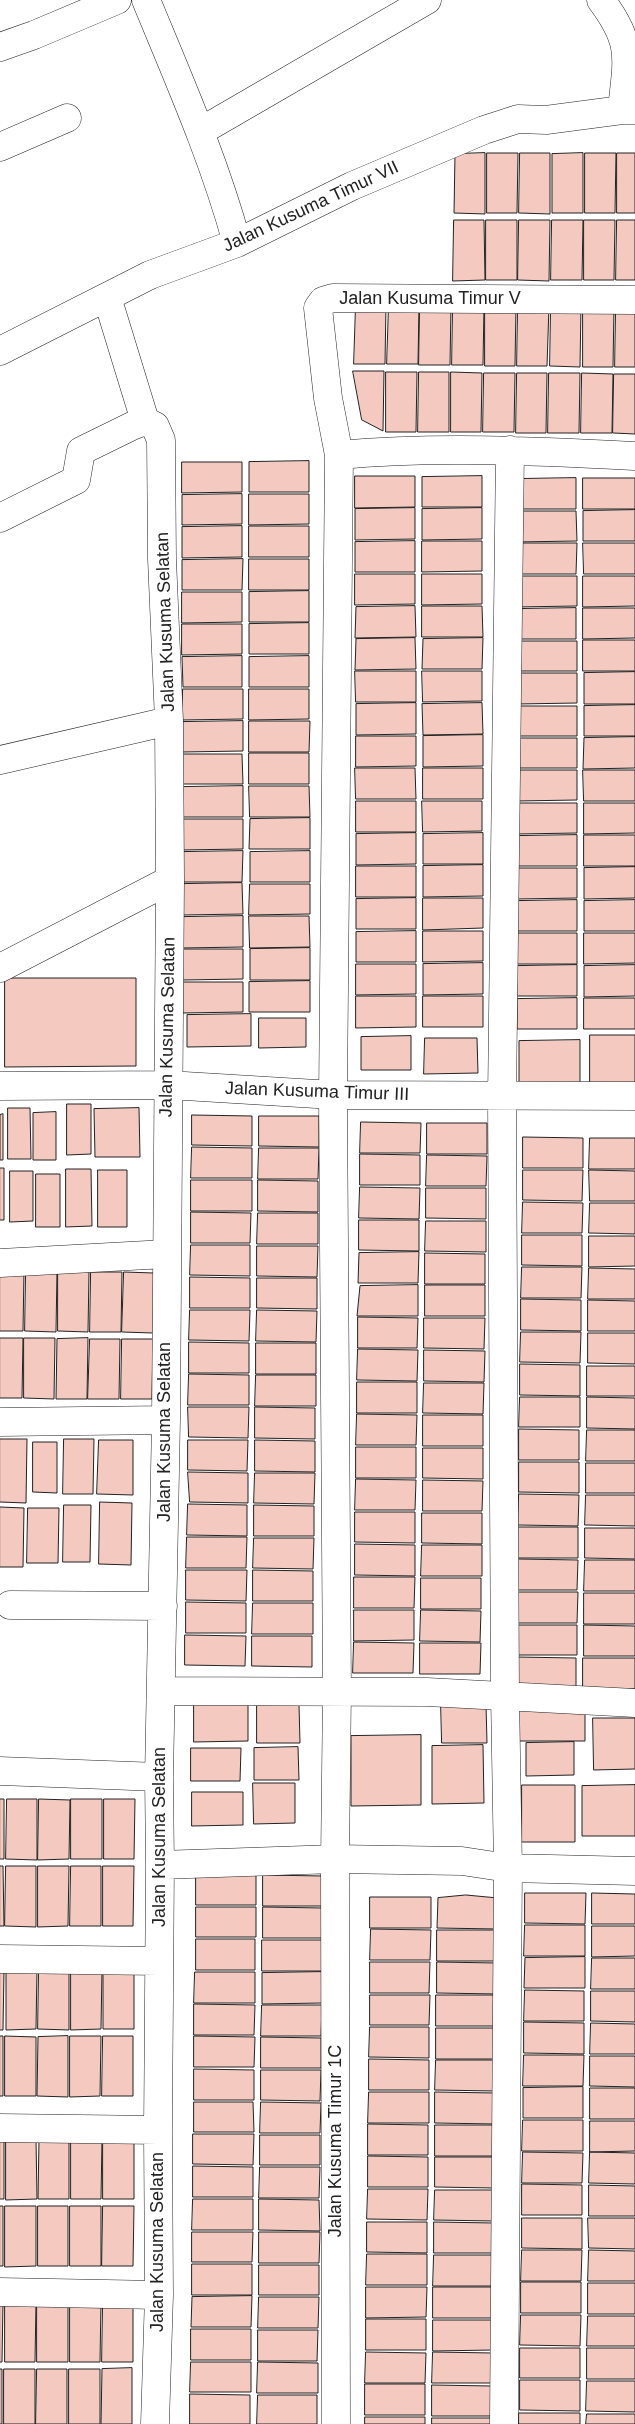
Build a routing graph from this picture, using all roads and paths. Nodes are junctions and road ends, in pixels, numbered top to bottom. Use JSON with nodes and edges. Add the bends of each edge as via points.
{"nodes":[{"id":1,"x":117,"y":0,"type":"edge"},
{"id":2,"x":427,"y":0,"type":"edge"},
{"id":3,"x":601,"y":0,"type":"edge"},
{"id":4,"x":156,"y":4,"type":"edge"},
{"id":5,"x":0,"y":47,"type":"edge"},
{"id":6,"x":629,"y":110,"type":"edge"},
{"id":7,"x":66,"y":118,"type":"dead end"},
{"id":8,"x":201,"y":131,"type":"junction"},
{"id":9,"x":0,"y":147,"type":"edge"},
{"id":10,"x":237,"y":243,"type":"junction"},
{"id":11,"x":107,"y":297,"type":"junction"},
{"id":12,"x":635,"y":300,"type":"edge"},
{"id":13,"x":0,"y":351,"type":"edge"},
{"id":14,"x":153,"y":431,"type":"junction"},
{"id":15,"x":510,"y":450,"type":"junction"},
{"id":16,"x":339,"y":455,"type":"junction"},
{"id":17,"x":635,"y":456,"type":"edge"},
{"id":18,"x":0,"y":518,"type":"edge"},
{"id":19,"x":169,"y":722,"type":"junction"},
{"id":20,"x":0,"y":760,"type":"edge"},
{"id":21,"x":170,"y":880,"type":"junction"},
{"id":22,"x":0,"y":968,"type":"edge"},
{"id":23,"x":168,"y":1085,"type":"junction"},
{"id":24,"x":0,"y":1086,"type":"edge"},
{"id":25,"x":333,"y":1095,"type":"junction"},
{"id":26,"x":635,"y":1096,"type":"edge"},
{"id":27,"x":502,"y":1097,"type":"junction"},
{"id":28,"x":166,"y":1254,"type":"junction"},
{"id":29,"x":0,"y":1263,"type":"edge"},
{"id":30,"x":166,"y":1420,"type":"junction"},
{"id":31,"x":0,"y":1422,"type":"edge"},
{"id":32,"x":10,"y":1605,"type":"dead end"},
{"id":33,"x":163,"y":1606,"type":"junction"},
{"id":34,"x":162,"y":1691,"type":"junction"},
{"id":35,"x":337,"y":1691,"type":"junction"},
{"id":36,"x":505,"y":1696,"type":"junction"},
{"id":37,"x":635,"y":1703,"type":"edge"},
{"id":38,"x":0,"y":1771,"type":"edge"},
{"id":39,"x":159,"y":1777,"type":"junction"},
{"id":40,"x":335,"y":1859,"type":"junction"},
{"id":41,"x":160,"y":1865,"type":"junction"},
{"id":42,"x":508,"y":1868,"type":"junction"},
{"id":43,"x":635,"y":1871,"type":"edge"},
{"id":44,"x":0,"y":1959,"type":"edge"},
{"id":45,"x":158,"y":1961,"type":"junction"},
{"id":46,"x":0,"y":2128,"type":"edge"},
{"id":47,"x":158,"y":2130,"type":"junction"},
{"id":48,"x":0,"y":2292,"type":"edge"},
{"id":49,"x":160,"y":2295,"type":"junction"},
{"id":50,"x":155,"y":2424,"type":"edge"},
{"id":51,"x":336,"y":2424,"type":"edge"},
{"id":52,"x":504,"y":2424,"type":"edge"}],
"edges":[{"from":1,"to":5,"type":"street"},
{"from":2,"to":8,"type":"street"},
{"from":3,"to":6,"type":"street","via":[[616,21],[627,46]]},
{"from":4,"to":8,"type":"street"},
{"from":6,"to":10,"type":"street","name":"Jalan Kusuma Timur VII","via":[[546,120],[518,120],[484,130],[352,186]]},
{"from":7,"to":9,"type":"street"},
{"from":8,"to":10,"type":"street"},
{"from":10,"to":11,"type":"street","name":"Jalan Kusuma Timur VII","via":[[150,275]]},
{"from":11,"to":13,"type":"street","name":"Jalan Kusuma Timur VII"},
{"from":11,"to":14,"type":"street","name":"Jalan Kusuma Selatan"},
{"from":12,"to":16,"type":"street","name":"Jalan Kusuma Timur V","via":[[333,298],[323,301],[318,308],[328,398]]},
{"from":14,"to":18,"type":"street","via":[[134,425],[81,451],[76,480]]},
{"from":14,"to":19,"type":"street","name":"Jalan Kusuma Selatan"},
{"from":15,"to":16,"type":"street","via":[[423,450]]},
{"from":15,"to":17,"type":"street"},
{"from":15,"to":27,"type":"street"},
{"from":16,"to":25,"type":"street","name":"Jalan Kusuma Timur 1C"},
{"from":19,"to":20,"type":"street"},
{"from":19,"to":21,"type":"street","name":"Jalan Kusuma Selatan"},
{"from":21,"to":22,"type":"street"},
{"from":21,"to":23,"type":"street","name":"Jalan Kusuma Selatan"},
{"from":23,"to":24,"type":"street","name":"Jalan Kusuma Timur III"},
{"from":23,"to":25,"type":"street","name":"Jalan Kusuma Timur III"},
{"from":23,"to":28,"type":"street","name":"Jalan Kusuma Selatan"},
{"from":25,"to":27,"type":"street","name":"Jalan Kusuma Timur III"},
{"from":25,"to":35,"type":"street","name":"Jalan Kusuma Timur 1C"},
{"from":26,"to":27,"type":"street","name":"Jalan Kusuma Timur III"},
{"from":27,"to":36,"type":"street"},
{"from":28,"to":29,"type":"street"},
{"from":28,"to":30,"type":"street","name":"Jalan Kusuma Selatan"},
{"from":30,"to":31,"type":"street"},
{"from":30,"to":33,"type":"street","name":"Jalan Kusuma Selatan"},
{"from":32,"to":33,"type":"street"},
{"from":33,"to":34,"type":"street","name":"Jalan Kusuma Selatan"},
{"from":34,"to":35,"type":"street"},
{"from":34,"to":39,"type":"street","name":"Jalan Kusuma Selatan"},
{"from":35,"to":36,"type":"street"},
{"from":35,"to":40,"type":"street","name":"Jalan Kusuma Timur 1C"},
{"from":36,"to":37,"type":"street"},
{"from":36,"to":42,"type":"street"},
{"from":38,"to":39,"type":"street"},
{"from":39,"to":41,"type":"street","name":"Jalan Kusuma Selatan"},
{"from":40,"to":41,"type":"street"},
{"from":40,"to":42,"type":"street","via":[[462,1861]]},
{"from":40,"to":51,"type":"street","name":"Jalan Kusuma Timur 1C"},
{"from":41,"to":45,"type":"street","name":"Jalan Kusuma Selatan"},
{"from":42,"to":43,"type":"street"},
{"from":42,"to":52,"type":"street"},
{"from":44,"to":45,"type":"street"},
{"from":45,"to":47,"type":"street","name":"Jalan Kusuma Selatan"},
{"from":46,"to":47,"type":"street"},
{"from":47,"to":49,"type":"street","name":"Jalan Kusuma Selatan"},
{"from":48,"to":49,"type":"street"},
{"from":49,"to":50,"type":"street","name":"Jalan Kusuma Selatan"}]}
